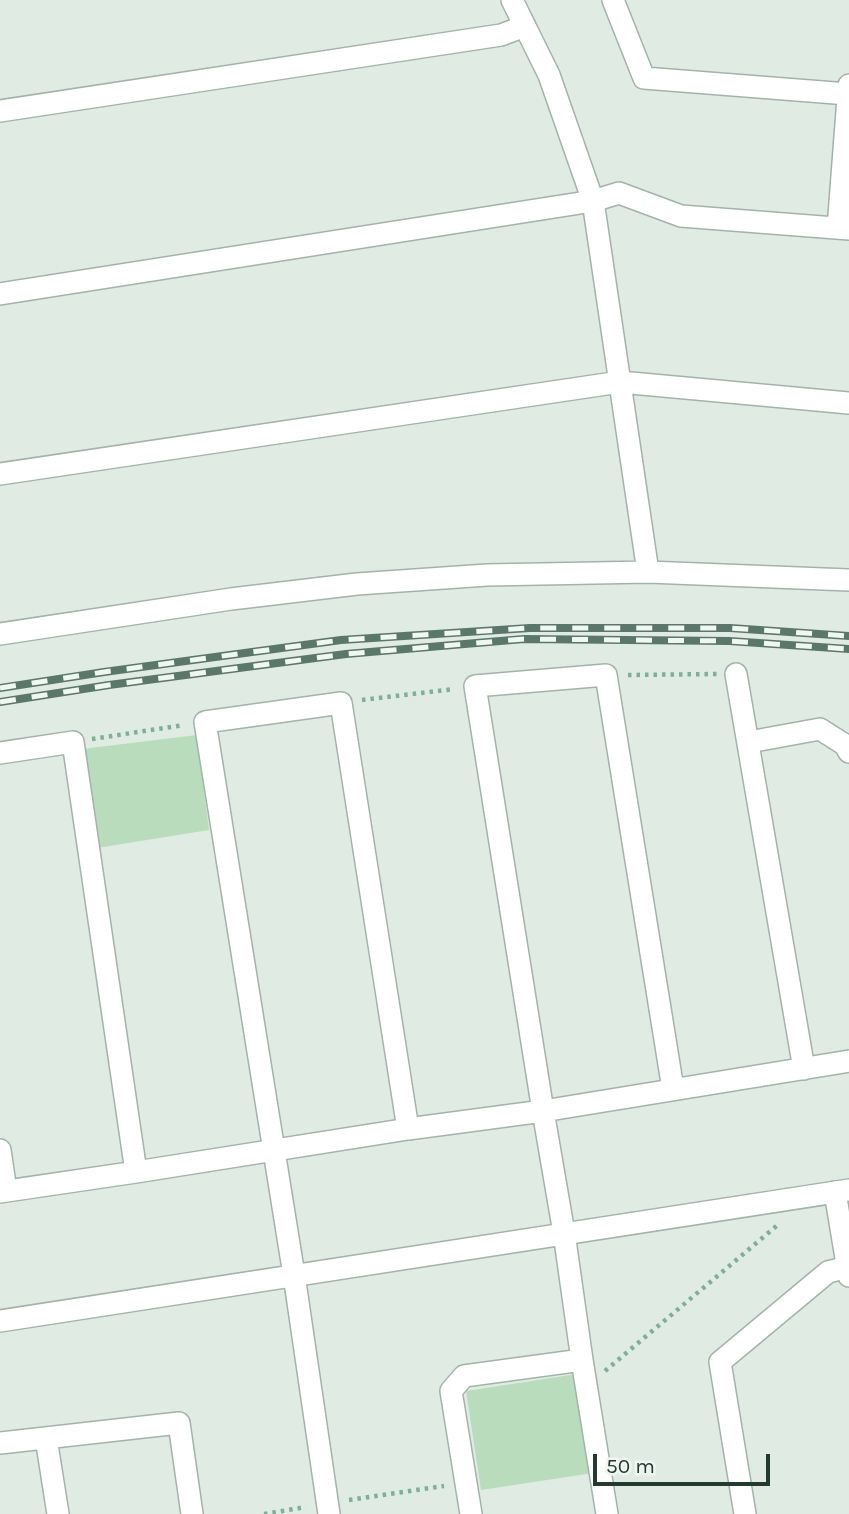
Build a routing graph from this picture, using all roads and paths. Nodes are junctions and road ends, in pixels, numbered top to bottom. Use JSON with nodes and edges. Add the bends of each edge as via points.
{"nodes":[{"id":1,"x":512,"y":0,"type":"edge"},
{"id":2,"x":612,"y":0,"type":"edge"},
{"id":3,"x":525,"y":26,"type":"junction"},
{"id":4,"x":849,"y":85,"type":"edge"},
{"id":5,"x":848,"y":93,"type":"edge"},
{"id":6,"x":0,"y":111,"type":"edge"},
{"id":7,"x":593,"y":201,"type":"junction"},
{"id":8,"x":844,"y":229,"type":"edge"},
{"id":9,"x":0,"y":294,"type":"edge"},
{"id":10,"x":620,"y":382,"type":"junction"},
{"id":11,"x":849,"y":403,"type":"edge"},
{"id":12,"x":0,"y":474,"type":"edge"},
{"id":13,"x":648,"y":572,"type":"junction"},
{"id":14,"x":849,"y":580,"type":"edge"},
{"id":15,"x":0,"y":634,"type":"edge"},
{"id":16,"x":736,"y":674,"type":"joint"},
{"id":17,"x":606,"y":675,"type":"junction"},
{"id":18,"x":475,"y":686,"type":"junction"},
{"id":19,"x":341,"y":703,"type":"junction"},
{"id":20,"x":205,"y":722,"type":"junction"},
{"id":21,"x":748,"y":741,"type":"junction"},
{"id":22,"x":73,"y":742,"type":"junction"},
{"id":23,"x":849,"y":752,"type":"edge"},
{"id":24,"x":0,"y":753,"type":"edge"},
{"id":25,"x":849,"y":1061,"type":"edge"},
{"id":26,"x":804,"y":1069,"type":"junction"},
{"id":27,"x":673,"y":1089,"type":"junction"},
{"id":28,"x":543,"y":1111,"type":"junction"},
{"id":29,"x":408,"y":1129,"type":"junction"},
{"id":30,"x":0,"y":1150,"type":"edge"},
{"id":31,"x":273,"y":1150,"type":"junction"},
{"id":32,"x":136,"y":1172,"type":"junction"},
{"id":33,"x":3,"y":1191,"type":"edge"},
{"id":34,"x":842,"y":1191,"type":"edge"},
{"id":35,"x":782,"y":1221,"type":"dead end"},
{"id":36,"x":564,"y":1233,"type":"junction"},
{"id":37,"x":848,"y":1272,"type":"edge"},
{"id":38,"x":294,"y":1275,"type":"junction"},
{"id":39,"x":0,"y":1321,"type":"edge"},
{"id":40,"x":582,"y":1360,"type":"junction"},
{"id":41,"x":586,"y":1387,"type":"junction"},
{"id":42,"x":46,"y":1438,"type":"junction"},
{"id":43,"x":0,"y":1443,"type":"edge"},
{"id":44,"x":466,"y":1483,"type":"junction"},
{"id":45,"x":328,"y":1509,"type":"edge"},
{"id":46,"x":58,"y":1514,"type":"edge"},
{"id":47,"x":192,"y":1514,"type":"edge"},
{"id":48,"x":264,"y":1514,"type":"edge"},
{"id":49,"x":471,"y":1514,"type":"edge"},
{"id":50,"x":607,"y":1514,"type":"edge"},
{"id":51,"x":745,"y":1514,"type":"edge"}],
"edges":[{"from":1,"to":3,"type":"street"},
{"from":2,"to":5,"type":"street","via":[[644,78]]},
{"from":3,"to":6,"type":"street","via":[[500,34]]},
{"from":3,"to":7,"type":"street","via":[[549,75]]},
{"from":4,"to":5,"type":"street"},
{"from":5,"to":8,"type":"street"},
{"from":7,"to":8,"type":"street","via":[[619,193],[681,216]]},
{"from":7,"to":9,"type":"street"},
{"from":7,"to":10,"type":"street"},
{"from":10,"to":11,"type":"street"},
{"from":10,"to":12,"type":"street"},
{"from":10,"to":13,"type":"street"},
{"from":13,"to":14,"type":"street"},
{"from":13,"to":15,"type":"street","via":[[487,575],[356,584],[231,598]]},
{"from":16,"to":17,"type":"path"},
{"from":16,"to":21,"type":"street"},
{"from":17,"to":18,"type":"street"},
{"from":17,"to":27,"type":"street"},
{"from":18,"to":19,"type":"path"},
{"from":18,"to":28,"type":"street"},
{"from":19,"to":20,"type":"street"},
{"from":19,"to":29,"type":"street"},
{"from":20,"to":22,"type":"path"},
{"from":20,"to":31,"type":"street"},
{"from":21,"to":23,"type":"street","via":[[820,729]]},
{"from":21,"to":26,"type":"street"},
{"from":22,"to":24,"type":"street"},
{"from":22,"to":32,"type":"street"},
{"from":25,"to":26,"type":"street"},
{"from":26,"to":27,"type":"street"},
{"from":27,"to":28,"type":"street"},
{"from":28,"to":29,"type":"street"},
{"from":28,"to":36,"type":"street"},
{"from":29,"to":31,"type":"street"},
{"from":30,"to":33,"type":"street"},
{"from":31,"to":32,"type":"street"},
{"from":31,"to":38,"type":"street"},
{"from":32,"to":33,"type":"street"},
{"from":34,"to":36,"type":"street"},
{"from":34,"to":37,"type":"street"},
{"from":35,"to":41,"type":"path"},
{"from":36,"to":38,"type":"street"},
{"from":36,"to":40,"type":"street"},
{"from":37,"to":51,"type":"street","via":[[828,1272],[720,1362]]},
{"from":38,"to":39,"type":"street"},
{"from":38,"to":45,"type":"street"},
{"from":40,"to":41,"type":"street"},
{"from":40,"to":44,"type":"street","via":[[464,1377],[451,1391]]},
{"from":41,"to":50,"type":"street"},
{"from":42,"to":43,"type":"street"},
{"from":42,"to":46,"type":"street"},
{"from":42,"to":47,"type":"street","via":[[179,1423]]},
{"from":44,"to":45,"type":"path"},
{"from":44,"to":49,"type":"street"},
{"from":45,"to":48,"type":"path"}]}
